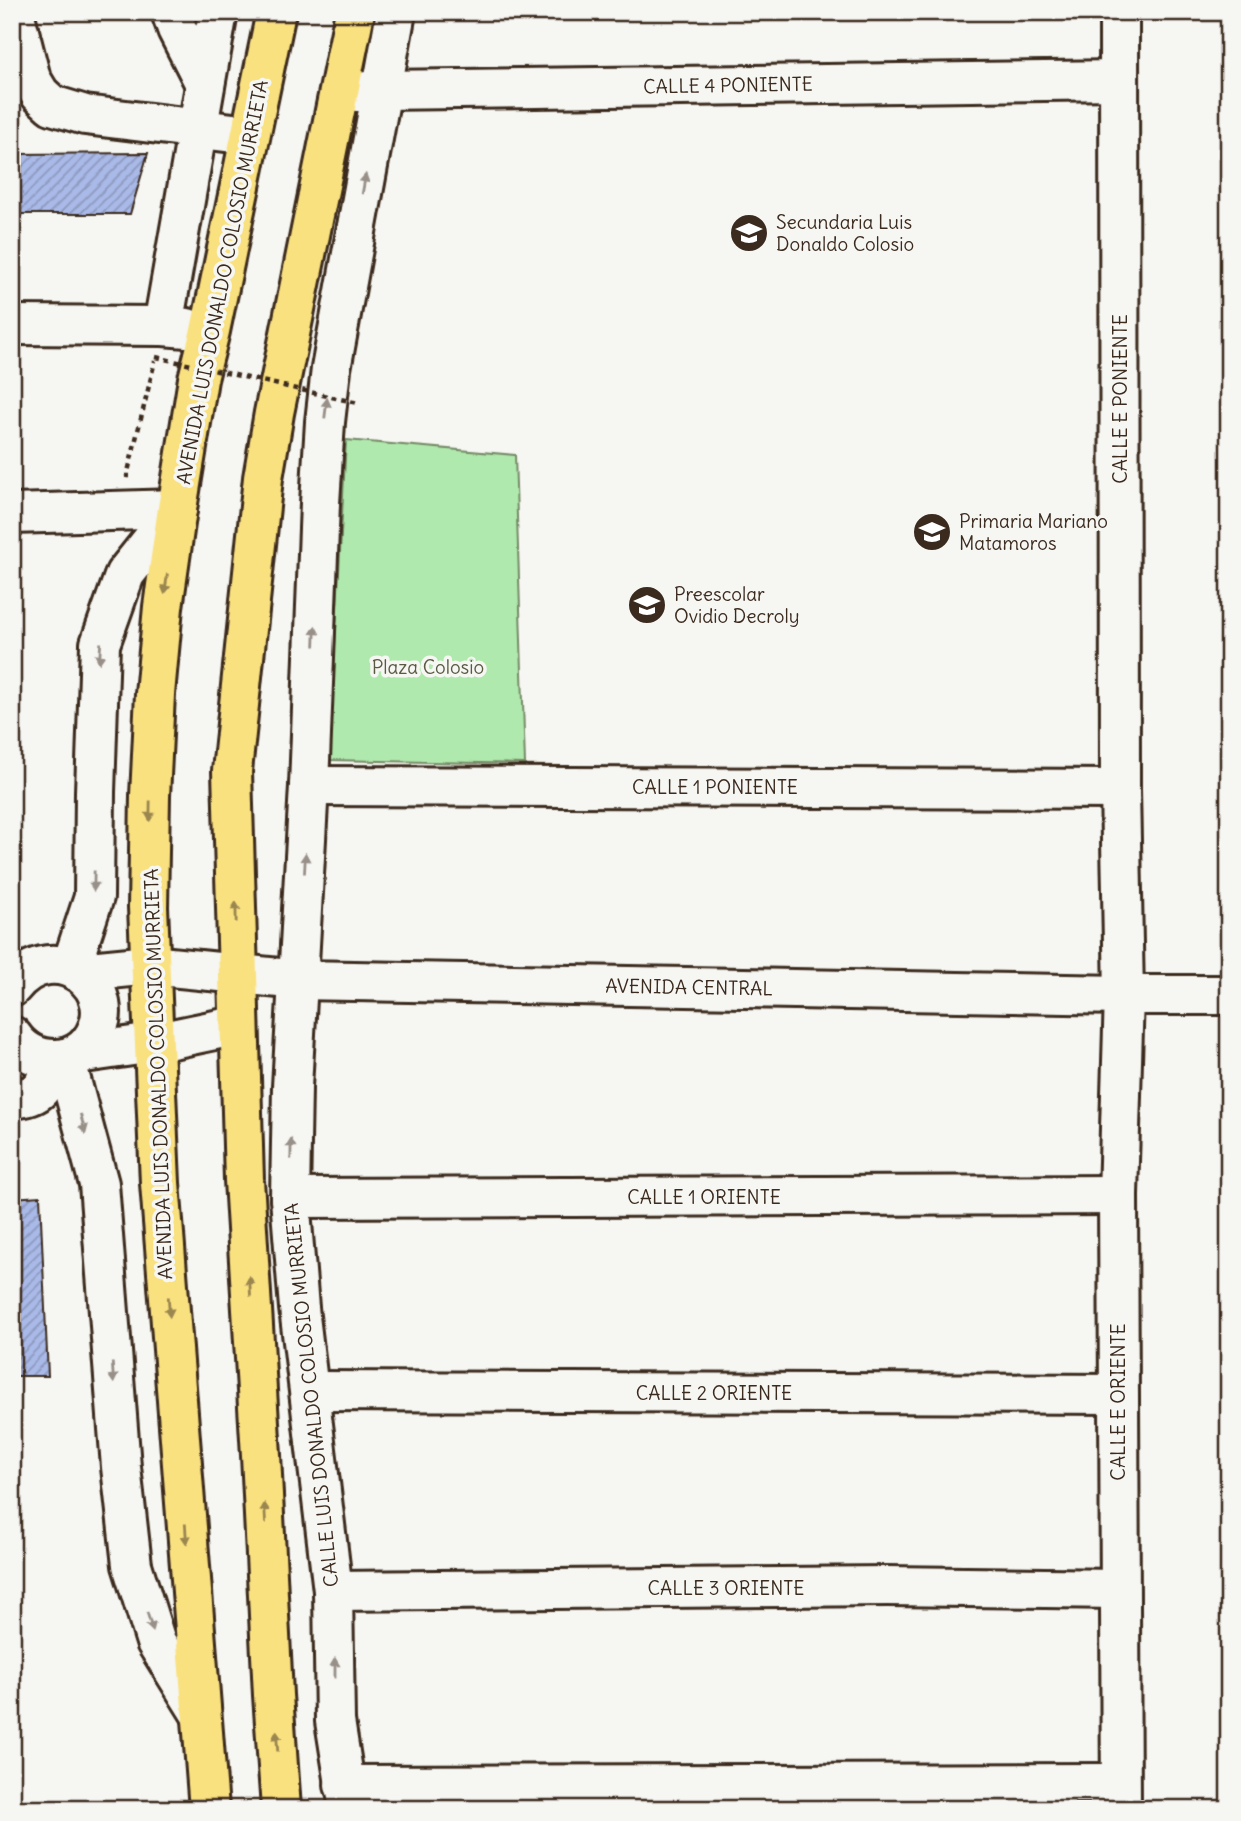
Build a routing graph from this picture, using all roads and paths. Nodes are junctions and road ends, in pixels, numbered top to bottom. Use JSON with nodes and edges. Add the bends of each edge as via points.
{"nodes":[{"id":1,"x":14,"y":12,"type":"edge"},
{"id":2,"x":171,"y":12,"type":"edge"},
{"id":3,"x":218,"y":12,"type":"edge"},
{"id":4,"x":276,"y":12,"type":"edge"},
{"id":5,"x":355,"y":12,"type":"edge"},
{"id":6,"x":396,"y":12,"type":"edge"},
{"id":7,"x":1119,"y":12,"type":"edge"},
{"id":8,"x":1119,"y":80,"type":"junction"},
{"id":9,"x":205,"y":84,"type":"junction"},
{"id":10,"x":380,"y":90,"type":"junction"},
{"id":11,"x":338,"y":94,"type":"junction"},
{"id":12,"x":198,"y":128,"type":"junction"},
{"id":13,"x":250,"y":135,"type":"junction"},
{"id":14,"x":293,"y":317,"type":"junction"},
{"id":15,"x":12,"y":325,"type":"edge"},
{"id":16,"x":339,"y":326,"type":"junction"},
{"id":17,"x":210,"y":331,"type":"junction"},
{"id":18,"x":159,"y":341,"type":"junction"},
{"id":19,"x":358,"y":402,"type":"dead end"},
{"id":20,"x":177,"y":509,"type":"junction"},
{"id":21,"x":12,"y":514,"type":"edge"},
{"id":22,"x":309,"y":786,"type":"junction"},
{"id":23,"x":1120,"y":789,"type":"junction"},
{"id":24,"x":150,"y":965,"type":"junction"},
{"id":25,"x":75,"y":970,"type":"junction"},
{"id":26,"x":238,"y":973,"type":"junction"},
{"id":27,"x":15,"y":980,"type":"edge"},
{"id":28,"x":299,"y":980,"type":"junction"},
{"id":29,"x":1124,"y":995,"type":"junction"},
{"id":30,"x":1229,"y":995,"type":"edge"},
{"id":31,"x":239,"y":1025,"type":"junction"},
{"id":32,"x":13,"y":1038,"type":"edge"},
{"id":33,"x":153,"y":1043,"type":"junction"},
{"id":34,"x":64,"y":1057,"type":"junction"},
{"id":35,"x":12,"y":1099,"type":"edge"},
{"id":36,"x":1118,"y":1195,"type":"junction"},
{"id":37,"x":290,"y":1198,"type":"junction"},
{"id":38,"x":310,"y":1391,"type":"junction"},
{"id":39,"x":1118,"y":1394,"type":"junction"},
{"id":40,"x":1119,"y":1589,"type":"junction"},
{"id":41,"x":333,"y":1591,"type":"junction"},
{"id":42,"x":200,"y":1713,"type":"junction"},
{"id":43,"x":1120,"y":1796,"type":"edge"},
{"id":44,"x":347,"y":1797,"type":"edge"},
{"id":45,"x":209,"y":1809,"type":"edge"},
{"id":46,"x":281,"y":1809,"type":"edge"}],
"edges":[{"from":1,"to":12,"type":"street","via":[[31,79],[52,105],[85,116]]},
{"from":2,"to":9,"type":"street"},
{"from":3,"to":9,"type":"street"},
{"from":4,"to":13,"type":"main road","name":"AVENIDA LUIS DONALDO COLOSIO MURRIETA"},
{"from":5,"to":11,"type":"main road"},
{"from":6,"to":10,"type":"street","name":"CALLE LUIS DONALDO COLOSIO MURRIETA"},
{"from":7,"to":8,"type":"street","name":"CALLE E PONIENTE"},
{"from":8,"to":10,"type":"street","name":"CALLE 4 PONIENTE"},
{"from":8,"to":23,"type":"street","name":"CALLE E PONIENTE"},
{"from":9,"to":12,"type":"street"},
{"from":10,"to":11,"type":"street","name":"CALLE 4 PONIENTE"},
{"from":16,"to":10,"type":"street","name":"CALLE LUIS DONALDO COLOSIO MURRIETA","one_way":true},
{"from":11,"to":14,"type":"main road"},
{"from":12,"to":13,"type":"street"},
{"from":12,"to":18,"type":"street"},
{"from":13,"to":17,"type":"main road","name":"AVENIDA LUIS DONALDO COLOSIO MURRIETA"},
{"from":14,"to":16,"type":"street"},
{"from":26,"to":14,"type":"main road","one_way":true,"via":[[233,771],[263,478]]},
{"from":15,"to":18,"type":"street"},
{"from":22,"to":16,"type":"street","name":"CALLE LUIS DONALDO COLOSIO MURRIETA","one_way":true,"via":[[324,435]]},
{"from":17,"to":18,"type":"street"},
{"from":17,"to":20,"type":"main road","name":"AVENIDA LUIS DONALDO COLOSIO MURRIETA"},
{"from":18,"to":19,"type":"path","bridge":true},
{"from":20,"to":21,"type":"street"},
{"from":20,"to":24,"type":"main road","name":"AVENIDA LUIS DONALDO COLOSIO MURRIETA","one_way":true,"via":[[155,694]]},
{"from":20,"to":25,"type":"street","one_way":true,"via":[[125,574],[100,644],[94,897]]},
{"from":22,"to":23,"type":"street","name":"CALLE 1 PONIENTE"},
{"from":28,"to":22,"type":"street","name":"CALLE LUIS DONALDO COLOSIO MURRIETA","one_way":true},
{"from":23,"to":29,"type":"street","name":"CALLE E PONIENTE"},
{"from":24,"to":25,"type":"street","name":"AVENIDA CENTRAL"},
{"from":24,"to":26,"type":"street","name":"AVENIDA CENTRAL"},
{"from":24,"to":33,"type":"main road","name":"AVENIDA LUIS DONALDO COLOSIO MURRIETA"},
{"from":25,"to":27,"type":"street","name":"AVENIDA CENTRAL","via":[[47,964]]},
{"from":25,"to":34,"type":"street","via":[[98,996],[99,1022],[87,1045]]},
{"from":26,"to":28,"type":"street","name":"AVENIDA CENTRAL"},
{"from":26,"to":31,"type":"main road"},
{"from":28,"to":29,"type":"street","name":"AVENIDA CENTRAL"},
{"from":37,"to":28,"type":"street","name":"CALLE LUIS DONALDO COLOSIO MURRIETA","one_way":true},
{"from":29,"to":30,"type":"street","name":"AVENIDA CENTRAL"},
{"from":29,"to":36,"type":"street","name":"CALLE E ORIENTE"},
{"from":31,"to":33,"type":"street"},
{"from":46,"to":31,"type":"main road","one_way":true},
{"from":32,"to":34,"type":"street","via":[[37,1056]]},
{"from":33,"to":34,"type":"street"},
{"from":33,"to":42,"type":"main road","name":"AVENIDA LUIS DONALDO COLOSIO MURRIETA","one_way":true,"via":[[161,1209]]},
{"from":34,"to":35,"type":"street","via":[[42,1090],[29,1098]]},
{"from":34,"to":42,"type":"street","one_way":true,"via":[[99,1184],[132,1565],[156,1642]]},
{"from":36,"to":37,"type":"street","name":"CALLE 1 ORIENTE"},
{"from":36,"to":39,"type":"street","name":"CALLE E ORIENTE"},
{"from":37,"to":38,"type":"street","name":"CALLE LUIS DONALDO COLOSIO MURRIETA"},
{"from":38,"to":39,"type":"street","name":"CALLE 2 ORIENTE"},
{"from":38,"to":41,"type":"street","name":"CALLE LUIS DONALDO COLOSIO MURRIETA"},
{"from":39,"to":40,"type":"street","name":"CALLE E ORIENTE"},
{"from":40,"to":41,"type":"street","name":"CALLE 3 ORIENTE","via":[[887,1586]]},
{"from":40,"to":43,"type":"street","name":"CALLE E ORIENTE"},
{"from":44,"to":41,"type":"street","name":"CALLE LUIS DONALDO COLOSIO MURRIETA","one_way":true,"via":[[335,1721]]},
{"from":42,"to":45,"type":"main road","name":"AVENIDA LUIS DONALDO COLOSIO MURRIETA"},
{"from":43,"to":44,"type":"street"}]}
